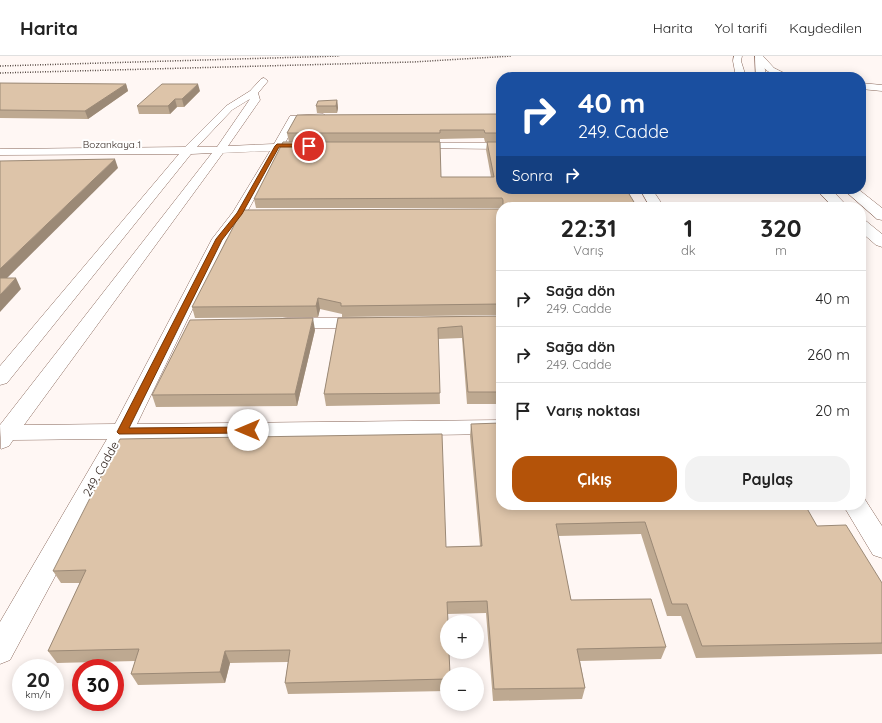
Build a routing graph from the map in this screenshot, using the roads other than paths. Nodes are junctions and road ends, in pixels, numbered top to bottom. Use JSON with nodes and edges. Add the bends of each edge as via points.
{"nodes":[{"id":1,"x":738,"y":56,"type":"edge"},
{"id":2,"x":759,"y":56,"type":"edge"},
{"id":3,"x":740,"y":72,"type":"edge"},
{"id":4,"x":760,"y":72,"type":"edge"},
{"id":5,"x":774,"y":72,"type":"edge"},
{"id":6,"x":264,"y":81,"type":"dead end"},
{"id":7,"x":866,"y":86,"type":"edge"},
{"id":8,"x":882,"y":88,"type":"edge"},
{"id":9,"x":866,"y":90,"type":"edge"},
{"id":10,"x":882,"y":91,"type":"edge"},
{"id":11,"x":253,"y":93,"type":"junction"},
{"id":12,"x":334,"y":117,"type":"edge"},
{"id":13,"x":0,"y":144,"type":"edge"},
{"id":14,"x":222,"y":146,"type":"junction"},
{"id":15,"x":277,"y":146,"type":"junction"},
{"id":16,"x":301,"y":146,"type":"edge"},
{"id":17,"x":405,"y":146,"type":"edge"},
{"id":18,"x":496,"y":146,"type":"edge"},
{"id":19,"x":192,"y":147,"type":"junction"},
{"id":20,"x":0,"y":152,"type":"edge"},
{"id":21,"x":828,"y":194,"type":"edge"},
{"id":22,"x":856,"y":194,"type":"edge"},
{"id":23,"x":836,"y":202,"type":"edge"},
{"id":24,"x":865,"y":202,"type":"edge"},
{"id":25,"x":866,"y":202,"type":"edge"},
{"id":26,"x":882,"y":216,"type":"edge"},
{"id":27,"x":866,"y":228,"type":"edge"},
{"id":28,"x":882,"y":242,"type":"edge"},
{"id":29,"x":382,"y":322,"type":"edge"},
{"id":30,"x":272,"y":324,"type":"edge"},
{"id":31,"x":0,"y":379,"type":"edge"},
{"id":32,"x":496,"y":427,"type":"edge"},
{"id":33,"x":122,"y":432,"type":"junction"},
{"id":34,"x":2,"y":436,"type":"edge"},
{"id":35,"x":858,"y":510,"type":"edge"},
{"id":36,"x":882,"y":547,"type":"edge"},
{"id":37,"x":0,"y":650,"type":"edge"}],
"edges":[{"from":1,"to":3,"type":"main road"},
{"from":2,"to":4,"type":"main road"},
{"from":2,"to":5,"type":"main road","via":[[764,65]]},
{"from":6,"to":11,"type":"street"},
{"from":7,"to":8,"type":"main road"},
{"from":9,"to":10,"type":"main road"},
{"from":11,"to":14,"type":"street","via":[[255,100]]},
{"from":11,"to":19,"type":"street","via":[[229,108]]},
{"from":12,"to":15,"type":"street","name":"249. Cadde","via":[[294,118]]},
{"from":13,"to":19,"type":"street","name":"Bozankaya 1"},
{"from":14,"to":15,"type":"street"},
{"from":14,"to":19,"type":"street"},
{"from":14,"to":34,"type":"street"},
{"from":15,"to":16,"type":"street"},
{"from":15,"to":33,"type":"street","name":"249. Cadde","via":[[247,214],[219,239],[185,325]]},
{"from":17,"to":18,"type":"street"},
{"from":19,"to":20,"type":"street"},
{"from":19,"to":31,"type":"street"},
{"from":21,"to":23,"type":"main road"},
{"from":22,"to":24,"type":"main road"},
{"from":25,"to":26,"type":"main road"},
{"from":27,"to":28,"type":"main road"},
{"from":29,"to":30,"type":"street"},
{"from":32,"to":33,"type":"street"},
{"from":33,"to":34,"type":"street"},
{"from":33,"to":37,"type":"street","name":"249. Cadde"},
{"from":35,"to":36,"type":"street"}]}
